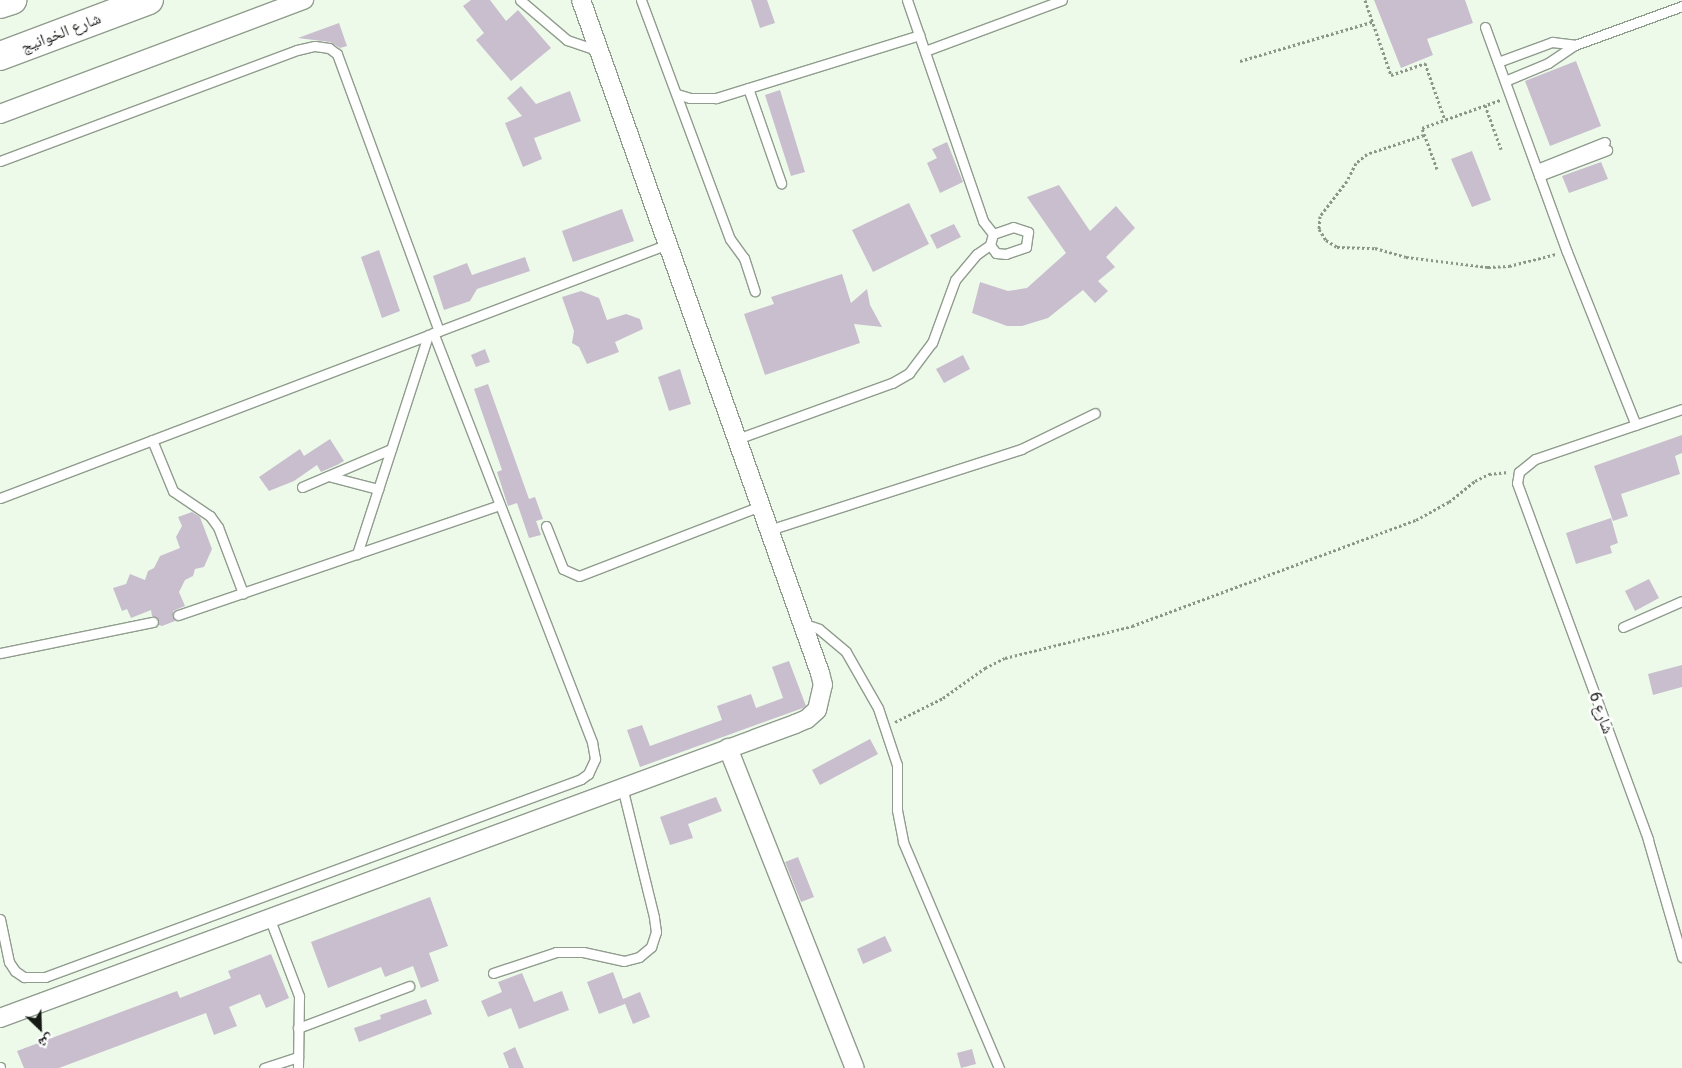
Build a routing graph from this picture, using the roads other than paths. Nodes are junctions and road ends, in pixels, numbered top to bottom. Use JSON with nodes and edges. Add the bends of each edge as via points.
{"nodes":[{"id":1,"x":12,"y":0,"type":"edge"},
{"id":2,"x":149,"y":0,"type":"edge"},
{"id":3,"x":304,"y":0,"type":"edge"},
{"id":4,"x":520,"y":0,"type":"edge"},
{"id":5,"x":581,"y":0,"type":"edge"},
{"id":6,"x":641,"y":0,"type":"edge"},
{"id":7,"x":907,"y":0,"type":"edge"},
{"id":8,"x":1062,"y":0,"type":"edge"},
{"id":9,"x":0,"y":4,"type":"edge"},
{"id":10,"x":1682,"y":6,"type":"edge"},
{"id":11,"x":1485,"y":27,"type":"dead end"},
{"id":12,"x":919,"y":35,"type":"junction"},
{"id":13,"x":1575,"y":45,"type":"junction"},
{"id":14,"x":600,"y":51,"type":"junction"},
{"id":15,"x":924,"y":51,"type":"junction"},
{"id":16,"x":0,"y":56,"type":"edge"},
{"id":17,"x":1498,"y":62,"type":"junction"},
{"id":18,"x":1505,"y":81,"type":"junction"},
{"id":19,"x":748,"y":88,"type":"junction"},
{"id":20,"x":677,"y":94,"type":"junction"},
{"id":21,"x":0,"y":114,"type":"edge"},
{"id":22,"x":1606,"y":146,"type":"dead end"},
{"id":23,"x":0,"y":161,"type":"edge"},
{"id":24,"x":1538,"y":173,"type":"junction"},
{"id":25,"x":781,"y":183,"type":"dead end"},
{"id":26,"x":993,"y":234,"type":"junction"},
{"id":27,"x":668,"y":244,"type":"junction"},
{"id":28,"x":990,"y":245,"type":"junction"},
{"id":29,"x":755,"y":291,"type":"dead end"},
{"id":30,"x":433,"y":333,"type":"junction"},
{"id":31,"x":1682,"y":409,"type":"edge"},
{"id":32,"x":1095,"y":413,"type":"dead end"},
{"id":33,"x":1636,"y":425,"type":"junction"},
{"id":34,"x":737,"y":439,"type":"junction"},
{"id":35,"x":152,"y":440,"type":"junction"},
{"id":36,"x":391,"y":450,"type":"junction"},
{"id":37,"x":328,"y":476,"type":"junction"},
{"id":38,"x":302,"y":487,"type":"dead end"},
{"id":39,"x":378,"y":489,"type":"junction"},
{"id":40,"x":0,"y":498,"type":"edge"},
{"id":41,"x":500,"y":505,"type":"junction"},
{"id":42,"x":760,"y":506,"type":"junction"},
{"id":43,"x":546,"y":526,"type":"dead end"},
{"id":44,"x":769,"y":530,"type":"junction"},
{"id":45,"x":357,"y":554,"type":"junction"},
{"id":46,"x":243,"y":593,"type":"junction"},
{"id":47,"x":1682,"y":601,"type":"edge"},
{"id":48,"x":178,"y":615,"type":"dead end"},
{"id":49,"x":153,"y":622,"type":"dead end"},
{"id":50,"x":802,"y":623,"type":"junction"},
{"id":51,"x":1623,"y":627,"type":"dead end"},
{"id":52,"x":0,"y":653,"type":"edge"},
{"id":53,"x":728,"y":748,"type":"junction"},
{"id":54,"x":622,"y":787,"type":"junction"},
{"id":55,"x":269,"y":917,"type":"junction"},
{"id":56,"x":0,"y":919,"type":"edge"},
{"id":57,"x":1682,"y":957,"type":"edge"},
{"id":58,"x":493,"y":972,"type":"dead end"},
{"id":59,"x":409,"y":986,"type":"dead end"},
{"id":60,"x":0,"y":1018,"type":"edge"},
{"id":61,"x":298,"y":1028,"type":"junction"},
{"id":62,"x":298,"y":1057,"type":"junction"},
{"id":63,"x":264,"y":1068,"type":"edge"},
{"id":64,"x":298,"y":1068,"type":"edge"},
{"id":65,"x":855,"y":1068,"type":"edge"},
{"id":66,"x":999,"y":1068,"type":"edge"}],
"edges":[{"from":1,"to":9,"type":"highway"},
{"from":2,"to":16,"type":"highway","name":"شارع الخوانيج"},
{"from":3,"to":21,"type":"street"},
{"from":4,"to":14,"type":"lane","via":[[567,40]]},
{"from":5,"to":14,"type":"street"},
{"from":6,"to":20,"type":"lane"},
{"from":7,"to":12,"type":"lane"},
{"from":8,"to":15,"type":"lane"},
{"from":10,"to":13,"type":"lane"},
{"from":11,"to":17,"type":"lane"},
{"from":12,"to":15,"type":"lane"},
{"from":12,"to":19,"type":"lane"},
{"from":13,"to":17,"type":"lane","via":[[1552,42]]},
{"from":13,"to":18,"type":"lane","via":[[1548,63]]},
{"from":14,"to":27,"type":"street"},
{"from":15,"to":26,"type":"lane","via":[[983,222]]},
{"from":17,"to":18,"type":"lane"},
{"from":18,"to":24,"type":"lane"},
{"from":19,"to":20,"type":"lane","via":[[703,100]]},
{"from":19,"to":25,"type":"lane"},
{"from":20,"to":29,"type":"lane","via":[[730,239],[744,258]]},
{"from":22,"to":24,"type":"lane"},
{"from":23,"to":30,"type":"lane","via":[[297,50],[315,46],[329,48],[337,54]]},
{"from":24,"to":33,"type":"lane"},
{"from":26,"to":28,"type":"lane"},
{"from":26,"to":28,"type":"lane","via":[[1019,226],[1028,232],[1029,242],[1022,249],[1001,254]]},
{"from":27,"to":30,"type":"lane"},
{"from":27,"to":34,"type":"street"},
{"from":28,"to":34,"type":"lane","via":[[970,260],[955,280],[932,343],[909,373],[892,383]]},
{"from":30,"to":35,"type":"lane"},
{"from":30,"to":36,"type":"lane"},
{"from":30,"to":41,"type":"lane"},
{"from":31,"to":33,"type":"lane"},
{"from":32,"to":44,"type":"lane","via":[[1021,449]]},
{"from":33,"to":57,"type":"lane","name":"شارع 6","via":[[1535,459],[1519,472],[1516,483],[1648,840]]},
{"from":34,"to":42,"type":"street"},
{"from":35,"to":40,"type":"lane"},
{"from":35,"to":46,"type":"lane","via":[[173,491],[210,516],[218,526]]},
{"from":36,"to":37,"type":"lane"},
{"from":36,"to":39,"type":"lane"},
{"from":37,"to":38,"type":"lane"},
{"from":37,"to":39,"type":"lane"},
{"from":39,"to":45,"type":"lane"},
{"from":41,"to":45,"type":"lane"},
{"from":41,"to":56,"type":"lane","via":[[595,750],[593,767],[588,774],[45,977],[24,977],[15,971],[9,962]]},
{"from":42,"to":43,"type":"lane","via":[[579,576],[563,569]]},
{"from":42,"to":44,"type":"street"},
{"from":44,"to":50,"type":"street"},
{"from":45,"to":46,"type":"lane"},
{"from":46,"to":48,"type":"lane"},
{"from":47,"to":51,"type":"lane"},
{"from":49,"to":52,"type":"lane"},
{"from":50,"to":53,"type":"street","via":[[823,685],[817,710],[807,719]]},
{"from":50,"to":66,"type":"lane","via":[[819,629],[846,652],[870,689],[897,765],[897,810],[903,842]]},
{"from":53,"to":54,"type":"street"},
{"from":53,"to":65,"type":"street"},
{"from":54,"to":55,"type":"street"},
{"from":54,"to":58,"type":"lane","via":[[654,917],[656,932],[651,947],[639,957],[624,961],[583,952],[556,952]]},
{"from":55,"to":60,"type":"street"},
{"from":55,"to":61,"type":"lane","via":[[298,996]]},
{"from":59,"to":61,"type":"lane"},
{"from":61,"to":62,"type":"lane"},
{"from":62,"to":63,"type":"lane"},
{"from":62,"to":64,"type":"lane"}]}
